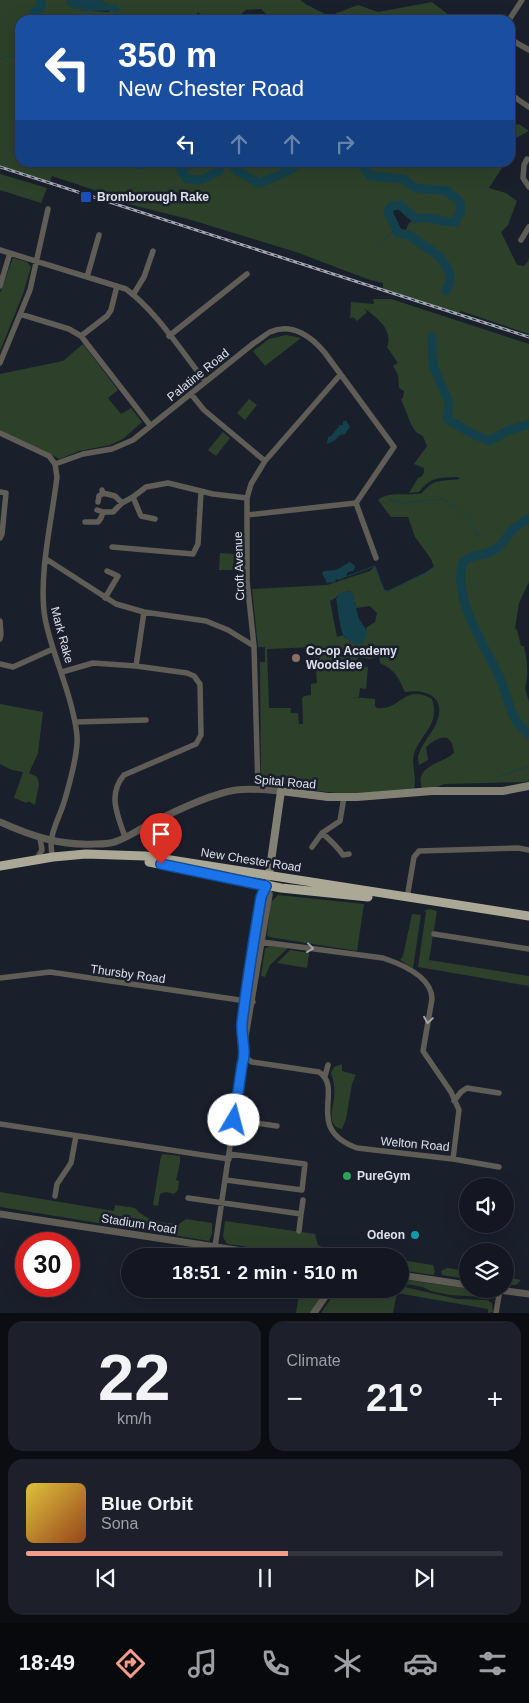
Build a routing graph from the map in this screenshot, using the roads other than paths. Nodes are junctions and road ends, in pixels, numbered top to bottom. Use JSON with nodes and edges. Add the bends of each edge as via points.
{"nodes":[{"id":1,"x":522,"y":0,"type":"edge"},
{"id":2,"x":512,"y":15,"type":"edge"},
{"id":3,"x":515,"y":42,"type":"edge"},
{"id":4,"x":529,"y":50,"type":"edge"},
{"id":5,"x":515,"y":97,"type":"edge"},
{"id":6,"x":529,"y":106,"type":"edge"},
{"id":7,"x":527,"y":163,"type":"edge"},
{"id":8,"x":529,"y":187,"type":"edge"},
{"id":9,"x":48,"y":209,"type":"dead end"},
{"id":10,"x":528,"y":231,"type":"edge"},
{"id":11,"x":99,"y":235,"type":"dead end"},
{"id":12,"x":521,"y":240,"type":"dead end"},
{"id":13,"x":0,"y":250,"type":"edge"},
{"id":14,"x":153,"y":251,"type":"dead end"},
{"id":15,"x":10,"y":253,"type":"junction"},
{"id":16,"x":35,"y":260,"type":"junction"},
{"id":17,"x":247,"y":274,"type":"dead end"},
{"id":18,"x":87,"y":277,"type":"junction"},
{"id":19,"x":0,"y":286,"type":"edge"},
{"id":20,"x":118,"y":286,"type":"junction"},
{"id":21,"x":133,"y":295,"type":"junction"},
{"id":22,"x":20,"y":314,"type":"junction"},
{"id":23,"x":81,"y":336,"type":"junction"},
{"id":24,"x":169,"y":336,"type":"junction"},
{"id":25,"x":0,"y":363,"type":"edge"},
{"id":26,"x":340,"y":375,"type":"junction"},
{"id":27,"x":205,"y":381,"type":"junction"},
{"id":28,"x":191,"y":394,"type":"junction"},
{"id":29,"x":150,"y":426,"type":"junction"},
{"id":30,"x":0,"y":433,"type":"edge"},
{"id":31,"x":265,"y":460,"type":"junction"},
{"id":32,"x":55,"y":464,"type":"junction"},
{"id":33,"x":0,"y":492,"type":"edge"},
{"id":34,"x":202,"y":492,"type":"junction"},
{"id":35,"x":133,"y":497,"type":"junction"},
{"id":36,"x":247,"y":498,"type":"junction"},
{"id":37,"x":98,"y":502,"type":"dead end"},
{"id":38,"x":122,"y":502,"type":"junction"},
{"id":39,"x":356,"y":503,"type":"junction"},
{"id":40,"x":140,"y":513,"type":"junction"},
{"id":41,"x":247,"y":515,"type":"junction"},
{"id":42,"x":133,"y":516,"type":"dead end"},
{"id":43,"x":155,"y":519,"type":"dead end"},
{"id":44,"x":85,"y":522,"type":"dead end"},
{"id":45,"x":0,"y":538,"type":"edge"},
{"id":46,"x":112,"y":546,"type":"dead end"},
{"id":47,"x":376,"y":558,"type":"dead end"},
{"id":48,"x":46,"y":559,"type":"junction"},
{"id":49,"x":107,"y":571,"type":"dead end"},
{"id":50,"x":105,"y":598,"type":"junction"},
{"id":51,"x":144,"y":612,"type":"junction"},
{"id":52,"x":0,"y":620,"type":"edge"},
{"id":53,"x":0,"y":639,"type":"edge"},
{"id":54,"x":254,"y":646,"type":"junction"},
{"id":55,"x":53,"y":649,"type":"junction"},
{"id":56,"x":0,"y":664,"type":"edge"},
{"id":57,"x":136,"y":666,"type":"junction"},
{"id":58,"x":62,"y":672,"type":"junction"},
{"id":59,"x":146,"y":719,"type":"dead end"},
{"id":60,"x":75,"y":722,"type":"junction"},
{"id":61,"x":529,"y":786,"type":"edge"},
{"id":62,"x":258,"y":789,"type":"junction"},
{"id":63,"x":281,"y":791,"type":"junction"},
{"id":64,"x":344,"y":798,"type":"junction"},
{"id":65,"x":0,"y":822,"type":"edge"},
{"id":66,"x":322,"y":833,"type":"junction"},
{"id":67,"x":125,"y":837,"type":"junction"},
{"id":68,"x":40,"y":838,"type":"junction"},
{"id":69,"x":50,"y":841,"type":"junction"},
{"id":70,"x":312,"y":847,"type":"dead end"},
{"id":71,"x":529,"y":850,"type":"edge"},
{"id":72,"x":349,"y":854,"type":"dead end"},
{"id":73,"x":52,"y":857,"type":"junction"},
{"id":74,"x":36,"y":860,"type":"junction"},
{"id":75,"x":197,"y":864,"type":"junction"},
{"id":76,"x":0,"y":866,"type":"edge"},
{"id":77,"x":0,"y":872,"type":"edge"},
{"id":78,"x":269,"y":876,"type":"junction"},
{"id":79,"x":266,"y":886,"type":"junction"},
{"id":80,"x":329,"y":893,"type":"junction"},
{"id":81,"x":407,"y":898,"type":"junction"},
{"id":82,"x":529,"y":916,"type":"edge"},
{"id":83,"x":434,"y":934,"type":"dead end"},
{"id":84,"x":262,"y":942,"type":"junction"},
{"id":85,"x":529,"y":949,"type":"edge"},
{"id":86,"x":250,"y":968,"type":"junction"},
{"id":87,"x":0,"y":978,"type":"edge"},
{"id":88,"x":245,"y":1001,"type":"junction"},
{"id":89,"x":253,"y":1002,"type":"junction"},
{"id":90,"x":244,"y":1054,"type":"junction"},
{"id":91,"x":328,"y":1065,"type":"dead end"},
{"id":92,"x":324,"y":1076,"type":"junction"},
{"id":93,"x":499,"y":1093,"type":"dead end"},
{"id":94,"x":454,"y":1101,"type":"junction"},
{"id":95,"x":234,"y":1120,"type":"junction"},
{"id":96,"x":0,"y":1124,"type":"edge"},
{"id":97,"x":277,"y":1126,"type":"dead end"},
{"id":98,"x":76,"y":1136,"type":"junction"},
{"id":99,"x":229,"y":1156,"type":"junction"},
{"id":100,"x":453,"y":1159,"type":"junction"},
{"id":101,"x":499,"y":1167,"type":"dead end"},
{"id":102,"x":226,"y":1180,"type":"junction"},
{"id":103,"x":55,"y":1196,"type":"dead end"},
{"id":104,"x":188,"y":1198,"type":"dead end"},
{"id":105,"x":303,"y":1200,"type":"dead end"},
{"id":106,"x":222,"y":1202,"type":"junction"},
{"id":107,"x":0,"y":1214,"type":"edge"},
{"id":108,"x":301,"y":1214,"type":"junction"},
{"id":109,"x":299,"y":1230,"type":"dead end"},
{"id":110,"x":215,"y":1247,"type":"junction"},
{"id":111,"x":222,"y":1248,"type":"edge"},
{"id":112,"x":409,"y":1276,"type":"edge"},
{"id":113,"x":459,"y":1284,"type":"edge"},
{"id":114,"x":514,"y":1292,"type":"edge"},
{"id":115,"x":529,"y":1294,"type":"edge"},
{"id":116,"x":499,"y":1298,"type":"edge"},
{"id":117,"x":323,"y":1300,"type":"edge"},
{"id":118,"x":314,"y":1313,"type":"edge"},
{"id":119,"x":496,"y":1313,"type":"edge"}],
"edges":[{"from":1,"to":2,"type":"street"},
{"from":3,"to":4,"type":"street"},
{"from":5,"to":6,"type":"street"},
{"from":7,"to":8,"type":"street","via":[[523,178]]},
{"from":9,"to":16,"type":"street"},
{"from":10,"to":12,"type":"street"},
{"from":11,"to":18,"type":"street"},
{"from":13,"to":15,"type":"street"},
{"from":14,"to":21,"type":"street","via":[[144,277]]},
{"from":15,"to":16,"type":"street"},
{"from":15,"to":19,"type":"street"},
{"from":16,"to":18,"type":"street"},
{"from":16,"to":22,"type":"street","via":[[30,290]]},
{"from":17,"to":24,"type":"street"},
{"from":18,"to":20,"type":"street"},
{"from":20,"to":21,"type":"street"},
{"from":20,"to":23,"type":"street","via":[[107,316]]},
{"from":21,"to":24,"type":"street"},
{"from":22,"to":23,"type":"street","via":[[69,329]]},
{"from":22,"to":25,"type":"street"},
{"from":23,"to":29,"type":"street"},
{"from":24,"to":27,"type":"street"},
{"from":26,"to":27,"type":"street","name":"Palatine Road","via":[[313,339],[300,332],[283,330],[272,332],[254,343]]},
{"from":26,"to":31,"type":"street","name":"Croft Avenue"},
{"from":26,"to":39,"type":"street","name":"Palatine Road","via":[[394,446]]},
{"from":27,"to":28,"type":"street","name":"Palatine Road"},
{"from":28,"to":29,"type":"street","name":"Palatine Road"},
{"from":28,"to":31,"type":"street","via":[[204,410]]},
{"from":29,"to":32,"type":"street","name":"Palatine Road","via":[[133,440],[112,449],[83,454]]},
{"from":30,"to":32,"type":"street","via":[[49,456]]},
{"from":31,"to":36,"type":"street","name":"Croft Avenue","via":[[250,484]]},
{"from":32,"to":48,"type":"street","name":"Mark Rake","via":[[57,477]]},
{"from":33,"to":45,"type":"street","via":[[6,493]]},
{"from":34,"to":35,"type":"street","via":[[168,483],[146,487]]},
{"from":34,"to":36,"type":"street"},
{"from":34,"to":46,"type":"street","via":[[198,544],[193,554]]},
{"from":35,"to":38,"type":"street"},
{"from":35,"to":40,"type":"street"},
{"from":36,"to":41,"type":"street","name":"Croft Avenue"},
{"from":37,"to":38,"type":"street","via":[[102,492]]},
{"from":38,"to":44,"type":"street","via":[[113,512],[100,511],[99,524]]},
{"from":39,"to":41,"type":"street"},
{"from":39,"to":47,"type":"street"},
{"from":40,"to":42,"type":"street"},
{"from":40,"to":43,"type":"street"},
{"from":41,"to":54,"type":"street","name":"Croft Avenue","via":[[247,581]]},
{"from":48,"to":50,"type":"street"},
{"from":48,"to":55,"type":"street","name":"Mark Rake","via":[[43,604]]},
{"from":49,"to":50,"type":"street","via":[[118,576]]},
{"from":50,"to":51,"type":"street"},
{"from":51,"to":54,"type":"street","via":[[206,621]]},
{"from":51,"to":57,"type":"street"},
{"from":52,"to":53,"type":"street"},
{"from":54,"to":62,"type":"street","name":"Croft Avenue"},
{"from":55,"to":56,"type":"street","via":[[13,667]]},
{"from":55,"to":58,"type":"street","name":"Mark Rake"},
{"from":57,"to":58,"type":"street","via":[[93,663]]},
{"from":57,"to":67,"type":"street","via":[[194,676],[200,684],[201,735],[196,744],[124,775],[120,780],[114,805]]},
{"from":58,"to":60,"type":"street","name":"Mark Rake"},
{"from":59,"to":60,"type":"street"},
{"from":60,"to":69,"type":"street","name":"Mark Rake","via":[[78,742],[75,761]]},
{"from":61,"to":64,"type":"main road","name":"Spital Road"},
{"from":62,"to":63,"type":"street","name":"Spital Road"},
{"from":62,"to":67,"type":"street","name":"Spital Road","via":[[220,794]]},
{"from":63,"to":64,"type":"main road","name":"Spital Road"},
{"from":63,"to":78,"type":"main road"},
{"from":64,"to":66,"type":"street","via":[[340,821]]},
{"from":65,"to":68,"type":"street","name":"Spital Road"},
{"from":66,"to":70,"type":"street"},
{"from":66,"to":72,"type":"street","via":[[343,855]]},
{"from":67,"to":69,"type":"street","name":"Spital Road","via":[[88,844]]},
{"from":68,"to":69,"type":"street","name":"Spital Road"},
{"from":68,"to":74,"type":"street","via":[[42,850]]},
{"from":69,"to":73,"type":"street"},
{"from":71,"to":81,"type":"street","via":[[419,851],[414,858]]},
{"from":73,"to":74,"type":"highway","name":"New Chester Road"},
{"from":73,"to":75,"type":"highway","name":"New Chester Road","via":[[86,854],[145,856]]},
{"from":74,"to":76,"type":"highway","name":"New Chester Road"},
{"from":75,"to":78,"type":"highway","name":"New Chester Road"},
{"from":75,"to":79,"type":"highway","via":[[218,872],[260,880]]},
{"from":77,"to":79,"type":"highway","name":"New Chester Road","via":[[76,860],[143,861]]},
{"from":78,"to":79,"type":"street"},
{"from":78,"to":80,"type":"highway","via":[[276,882],[310,886]]},
{"from":78,"to":81,"type":"highway","name":"New Chester Road"},
{"from":79,"to":80,"type":"highway","name":"New Chester Road"},
{"from":79,"to":84,"type":"street","via":[[270,894]]},
{"from":79,"to":86,"type":"street","via":[[262,892]]},
{"from":80,"to":81,"type":"highway","name":"New Chester Road"},
{"from":81,"to":82,"type":"highway","name":"New Chester Road"},
{"from":83,"to":85,"type":"street"},
{"from":84,"to":86,"type":"street","via":[[257,945]]},
{"from":84,"to":89,"type":"street"},
{"from":84,"to":94,"type":"street","name":"Welton Road","one_way":true,"via":[[383,958],[420,978],[432,993],[423,1051]]},
{"from":86,"to":88,"type":"street"},
{"from":87,"to":88,"type":"street","name":"Thursby Road","via":[[50,972]]},
{"from":88,"to":89,"type":"street","name":"Thursby Road"},
{"from":88,"to":90,"type":"street","via":[[241,1036]]},
{"from":89,"to":90,"type":"street"},
{"from":90,"to":92,"type":"street","via":[[252,1062],[319,1072]]},
{"from":90,"to":95,"type":"street"},
{"from":91,"to":92,"type":"street"},
{"from":92,"to":100,"type":"street","name":"Welton Road","via":[[329,1090],[327,1116],[333,1132],[342,1141],[357,1148]]},
{"from":93,"to":94,"type":"street","via":[[467,1088]]},
{"from":94,"to":100,"type":"street","name":"Welton Road","via":[[459,1110]]},
{"from":95,"to":97,"type":"street"},
{"from":95,"to":99,"type":"street"},
{"from":96,"to":98,"type":"street"},
{"from":98,"to":99,"type":"street"},
{"from":98,"to":103,"type":"street","via":[[71,1162],[57,1184]]},
{"from":99,"to":102,"type":"street"},
{"from":99,"to":102,"type":"street","via":[[305,1164],[302,1190]]},
{"from":100,"to":101,"type":"street"},
{"from":102,"to":106,"type":"street"},
{"from":104,"to":106,"type":"street"},
{"from":105,"to":108,"type":"street"},
{"from":106,"to":108,"type":"street"},
{"from":106,"to":110,"type":"street"},
{"from":107,"to":110,"type":"street","name":"Stadium Road"},
{"from":108,"to":109,"type":"street"},
{"from":110,"to":111,"type":"street","name":"Stadium Road"},
{"from":112,"to":113,"type":"street"},
{"from":114,"to":115,"type":"street"},
{"from":116,"to":119,"type":"street"},
{"from":117,"to":118,"type":"street"}]}
